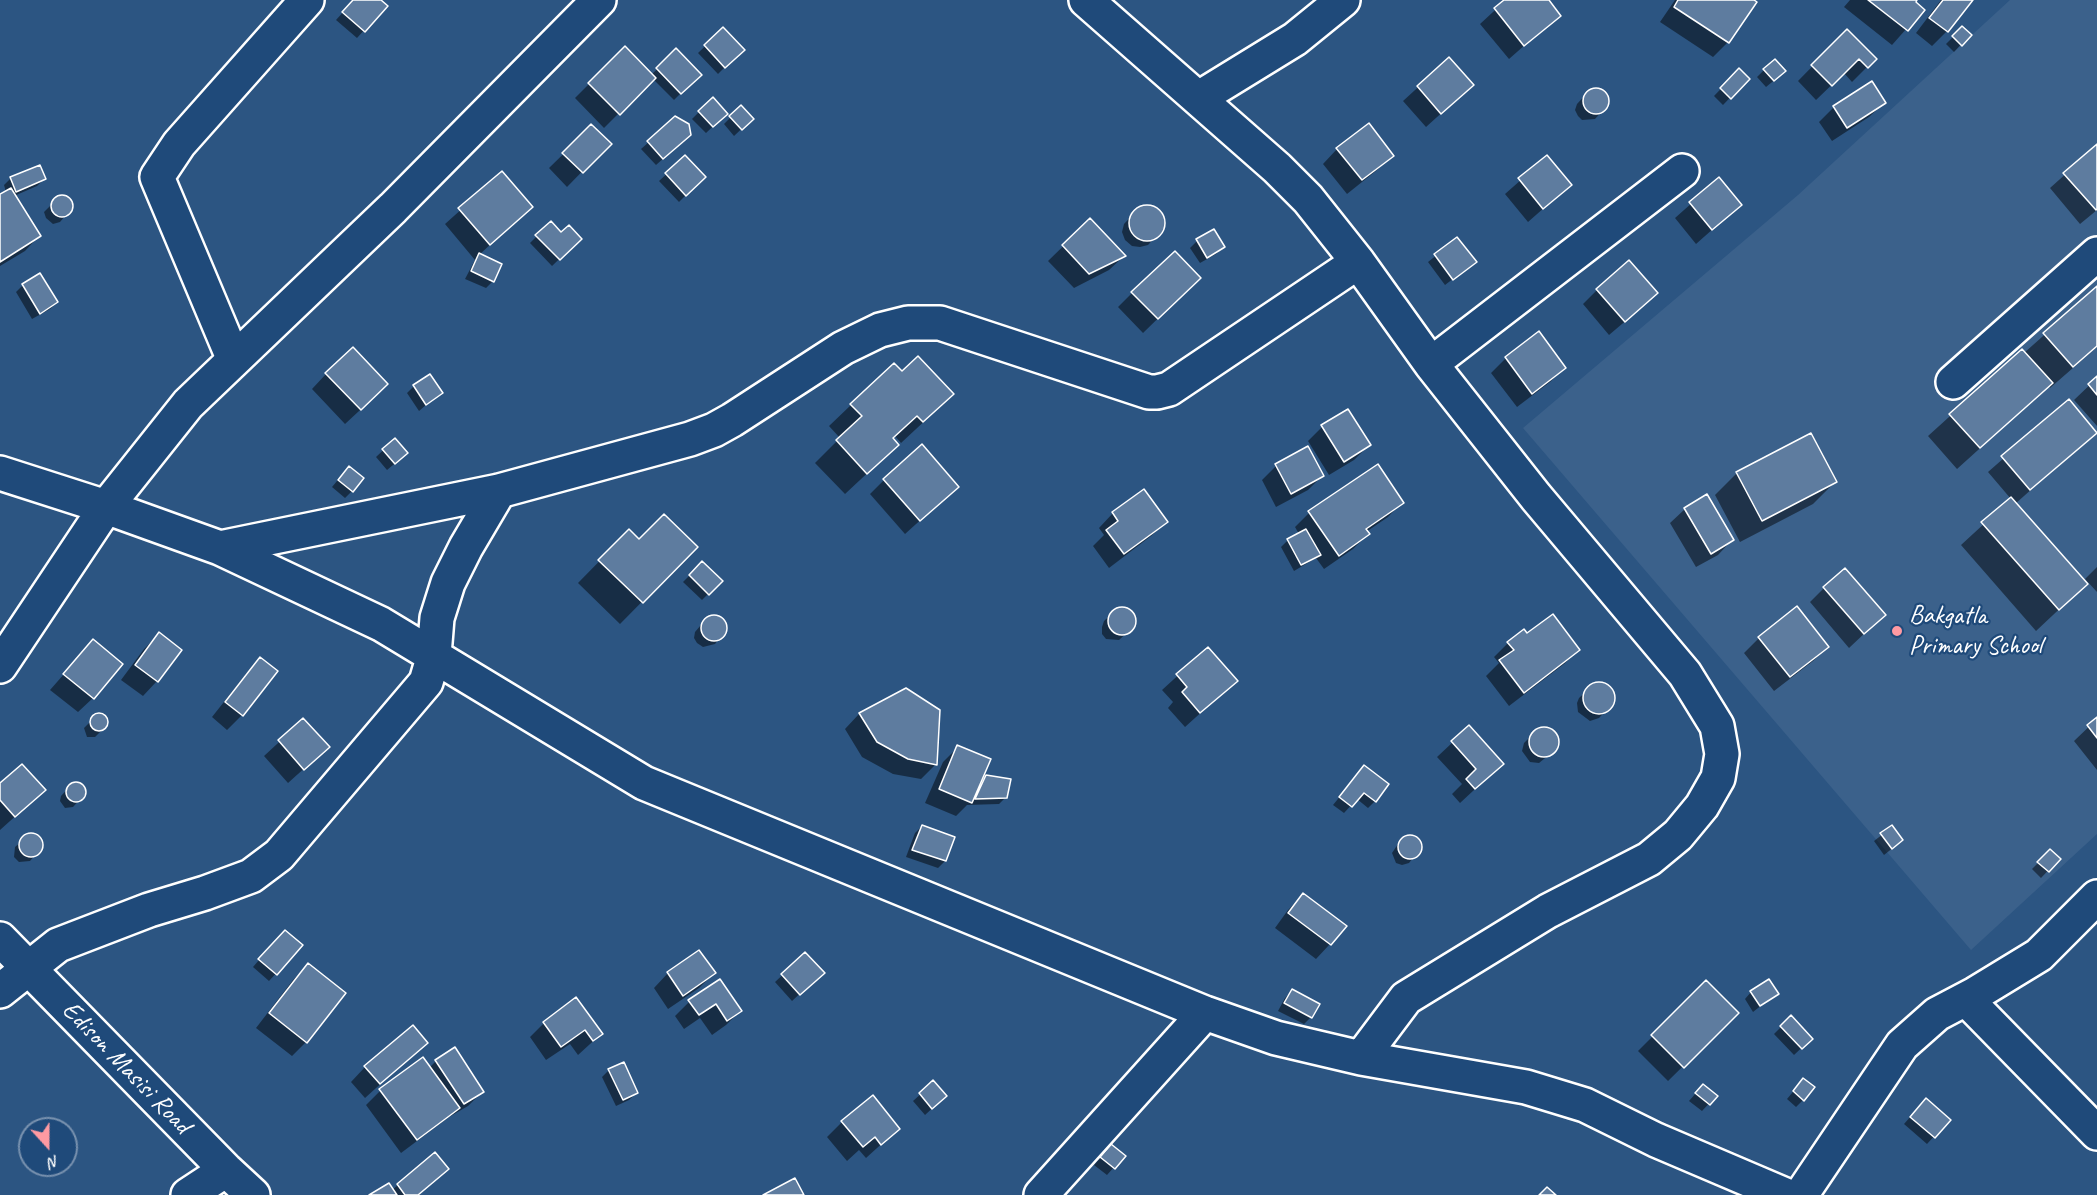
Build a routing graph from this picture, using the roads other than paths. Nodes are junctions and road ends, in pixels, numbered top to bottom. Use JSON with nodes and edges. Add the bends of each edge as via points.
{"nodes":[{"id":1,"x":306,"y":0,"type":"edge"},
{"id":2,"x":599,"y":0,"type":"edge"},
{"id":3,"x":1086,"y":0,"type":"edge"},
{"id":4,"x":1343,"y":0,"type":"edge"},
{"id":5,"x":1199,"y":98,"type":"junction"},
{"id":6,"x":1682,"y":171,"type":"dead end"},
{"id":7,"x":2097,"y":254,"type":"edge"},
{"id":8,"x":1358,"y":262,"type":"junction"},
{"id":9,"x":234,"y":360,"type":"junction"},
{"id":10,"x":1431,"y":364,"type":"junction"},
{"id":11,"x":1953,"y":382,"type":"dead end"},
{"id":12,"x":0,"y":473,"type":"edge"},
{"id":13,"x":499,"y":491,"type":"junction"},
{"id":14,"x":106,"y":507,"type":"junction"},
{"id":15,"x":220,"y":548,"type":"junction"},
{"id":16,"x":434,"y":655,"type":"junction"},
{"id":17,"x":0,"y":666,"type":"edge"},
{"id":18,"x":2097,"y":897,"type":"edge"},
{"id":19,"x":0,"y":939,"type":"edge"},
{"id":20,"x":29,"y":969,"type":"junction"},
{"id":21,"x":0,"y":991,"type":"edge"},
{"id":22,"x":1966,"y":999,"type":"junction"},
{"id":23,"x":1205,"y":1013,"type":"junction"},
{"id":24,"x":1360,"y":1058,"type":"junction"},
{"id":25,"x":2097,"y":1133,"type":"edge"},
{"id":26,"x":226,"y":1170,"type":"junction"},
{"id":27,"x":188,"y":1195,"type":"edge"},
{"id":28,"x":254,"y":1195,"type":"edge"},
{"id":29,"x":1041,"y":1195,"type":"edge"},
{"id":30,"x":1785,"y":1195,"type":"edge"},
{"id":31,"x":1801,"y":1195,"type":"edge"}],
"edges":[{"from":1,"to":9,"type":"street","via":[[179,144],[157,177]]},
{"from":2,"to":9,"type":"street","via":[[393,208]]},
{"from":3,"to":5,"type":"street"},
{"from":4,"to":5,"type":"street","via":[[1294,39]]},
{"from":5,"to":8,"type":"street","via":[[1308,199]]},
{"from":6,"to":10,"type":"street"},
{"from":7,"to":11,"type":"street"},
{"from":8,"to":10,"type":"street"},
{"from":8,"to":13,"type":"street","via":[[1169,388],[1156,392],[940,323],[908,323],[880,330],[843,348],[714,430]]},
{"from":9,"to":14,"type":"street","via":[[188,404]]},
{"from":10,"to":24,"type":"street","via":[[1536,497],[1685,674],[1717,726],[1722,754],[1718,778],[1678,835],[1649,859],[1548,911],[1406,998]]},
{"from":12,"to":14,"type":"street"},
{"from":13,"to":15,"type":"street"},
{"from":13,"to":16,"type":"street","via":[[448,583],[437,618]]},
{"from":14,"to":15,"type":"street"},
{"from":14,"to":17,"type":"street"},
{"from":15,"to":16,"type":"street","via":[[381,624]]},
{"from":16,"to":20,"type":"street","via":[[426,682],[279,855],[251,876],[58,945]]},
{"from":16,"to":23,"type":"street","via":[[644,783]]},
{"from":18,"to":22,"type":"street","via":[[2039,955]]},
{"from":19,"to":20,"type":"street","name":"Edison Masisi Road"},
{"from":20,"to":21,"type":"street"},
{"from":20,"to":26,"type":"street","name":"Edison Masisi Road"},
{"from":22,"to":25,"type":"street"},
{"from":22,"to":31,"type":"street","via":[[1937,1014],[1902,1044]]},
{"from":23,"to":24,"type":"street","via":[[1276,1038]]},
{"from":23,"to":29,"type":"street"},
{"from":24,"to":30,"type":"street","via":[[1526,1087],[1585,1105]]},
{"from":26,"to":27,"type":"street"},
{"from":26,"to":28,"type":"street","name":"Edison Masisi Road"}]}
